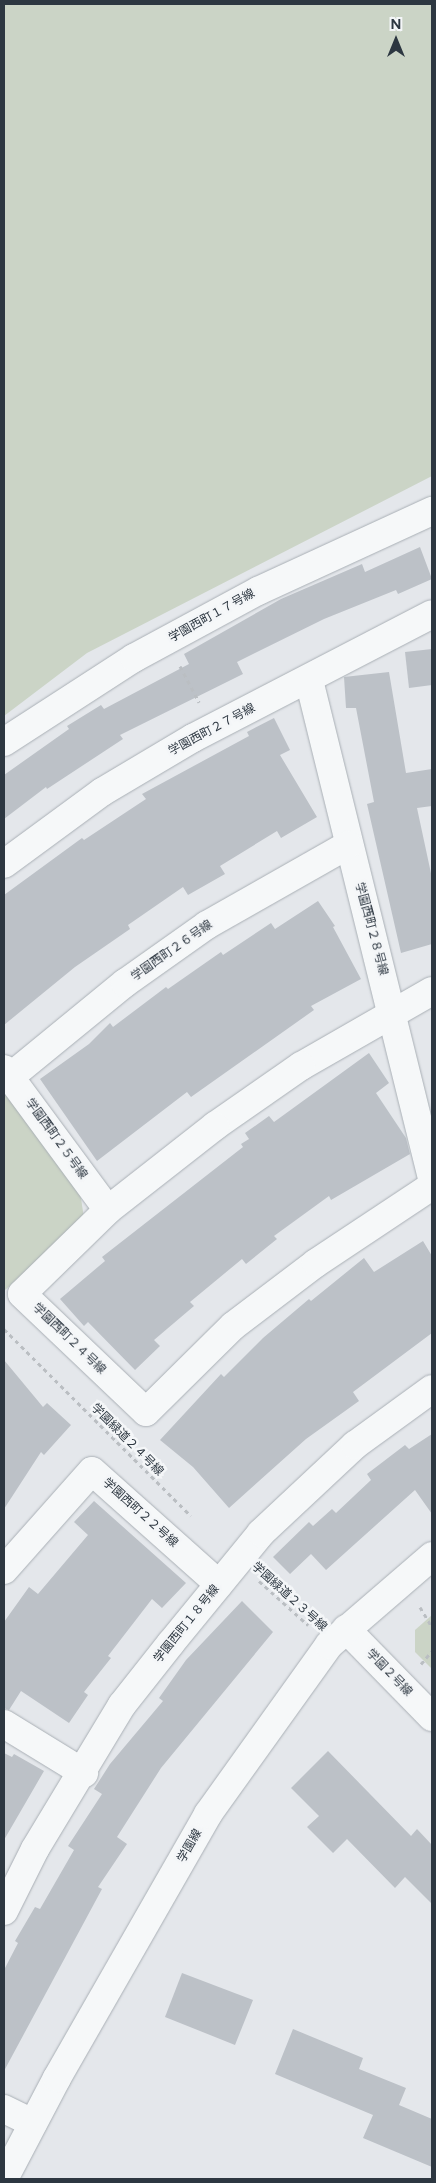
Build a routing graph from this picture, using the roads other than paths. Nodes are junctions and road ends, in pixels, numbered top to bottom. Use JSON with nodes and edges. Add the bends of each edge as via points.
{"nodes":[{"id":1,"x":432,"y":511,"type":"edge"},
{"id":2,"x":432,"y":614,"type":"edge"},
{"id":3,"x":309,"y":680,"type":"junction"},
{"id":4,"x":4,"y":742,"type":"edge"},
{"id":5,"x":348,"y":845,"type":"junction"},
{"id":6,"x":4,"y":864,"type":"edge"},
{"id":7,"x":432,"y":991,"type":"edge"},
{"id":8,"x":392,"y":1011,"type":"junction"},
{"id":9,"x":7,"y":1073,"type":"edge"},
{"id":10,"x":432,"y":1178,"type":"edge"},
{"id":11,"x":432,"y":1186,"type":"edge"},
{"id":12,"x":108,"y":1210,"type":"junction"},
{"id":13,"x":432,"y":1388,"type":"edge"},
{"id":14,"x":432,"y":1556,"type":"edge"},
{"id":15,"x":4,"y":1570,"type":"edge"},
{"id":16,"x":220,"y":1584,"type":"junction"},
{"id":17,"x":338,"y":1637,"type":"junction"},
{"id":18,"x":432,"y":1717,"type":"edge"},
{"id":19,"x":4,"y":1724,"type":"edge"},
{"id":20,"x":84,"y":1773,"type":"junction"},
{"id":21,"x":4,"y":1911,"type":"edge"},
{"id":22,"x":4,"y":2109,"type":"edge"},
{"id":23,"x":33,"y":2123,"type":"junction"},
{"id":24,"x":4,"y":2179,"type":"edge"}],
"edges":[{"from":1,"to":4,"type":"street","name":"学園西町１７号線","via":[[258,591],[167,641]]},
{"from":2,"to":3,"type":"street","name":"学園西町２７号線"},
{"from":3,"to":5,"type":"street","name":"学園西町２８号線"},
{"from":3,"to":6,"type":"street","name":"学園西町２７号線","via":[[213,728],[102,792]]},
{"from":5,"to":8,"type":"street","name":"学園西町２８号線"},
{"from":5,"to":9,"type":"street","name":"学園西町２６号線","via":[[207,925]]},
{"from":7,"to":8,"type":"street","name":"学園西町２４号線"},
{"from":8,"to":10,"type":"street","name":"学園西町２８号線"},
{"from":8,"to":12,"type":"street","name":"学園西町２４号線","via":[[270,1088]]},
{"from":9,"to":12,"type":"street","name":"学園西町２５号線"},
{"from":11,"to":12,"type":"street","name":"学園西町２４号線","via":[[316,1263],[233,1326],[146,1412],[22,1294]]},
{"from":13,"to":16,"type":"street","name":"学園西町１８号線","via":[[356,1445],[261,1533]]},
{"from":14,"to":17,"type":"street","name":"学園線"},
{"from":15,"to":16,"type":"street","name":"学園西町２２号線","via":[[92,1470]]},
{"from":16,"to":20,"type":"street","name":"学園西町１８号線","via":[[122,1706]]},
{"from":17,"to":18,"type":"street","name":"学園２号線"},
{"from":17,"to":23,"type":"street","name":"学園線","via":[[208,1814]]},
{"from":19,"to":20,"type":"street"},
{"from":20,"to":21,"type":"street","name":"学園西町１８号線","via":[[35,1849]]},
{"from":22,"to":23,"type":"street"},
{"from":23,"to":24,"type":"street","name":"学園線"}]}
